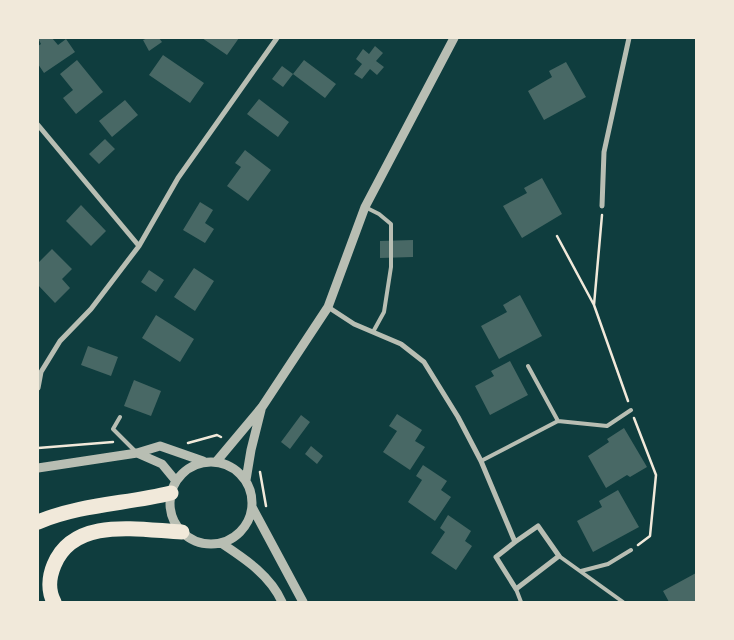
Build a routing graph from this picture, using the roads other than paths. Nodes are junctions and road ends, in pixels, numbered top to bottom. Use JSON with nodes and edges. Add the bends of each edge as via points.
{"nodes":[{"id":1,"x":277,"y":38,"type":"edge"},
{"id":2,"x":454,"y":38,"type":"edge"},
{"id":3,"x":629,"y":38,"type":"edge"},
{"id":4,"x":38,"y":125,"type":"edge"},
{"id":5,"x":602,"y":206,"type":"road end"},
{"id":6,"x":365,"y":207,"type":"junction"},
{"id":7,"x":139,"y":246,"type":"junction"},
{"id":8,"x":328,"y":306,"type":"junction"},
{"id":9,"x":373,"y":332,"type":"junction"},
{"id":10,"x":528,"y":366,"type":"dead end"},
{"id":11,"x":38,"y":388,"type":"edge"},
{"id":12,"x":262,"y":406,"type":"junction"},
{"id":13,"x":631,"y":410,"type":"road end"},
{"id":14,"x":120,"y":417,"type":"dead end"},
{"id":15,"x":558,"y":421,"type":"junction"},
{"id":16,"x":137,"y":453,"type":"junction"},
{"id":17,"x":203,"y":461,"type":"junction"},
{"id":18,"x":481,"y":461,"type":"junction"},
{"id":19,"x":216,"y":462,"type":"junction"},
{"id":20,"x":38,"y":468,"type":"edge"},
{"id":21,"x":246,"y":480,"type":"junction"},
{"id":22,"x":174,"y":487,"type":"junction"},
{"id":23,"x":252,"y":506,"type":"junction"},
{"id":24,"x":38,"y":522,"type":"edge"},
{"id":25,"x":182,"y":532,"type":"junction"},
{"id":26,"x":516,"y":542,"type":"junction"},
{"id":27,"x":221,"y":543,"type":"junction"},
{"id":28,"x":631,"y":550,"type":"road end"},
{"id":29,"x":560,"y":556,"type":"junction"},
{"id":30,"x":581,"y":571,"type":"junction"},
{"id":31,"x":516,"y":589,"type":"junction"},
{"id":32,"x":54,"y":602,"type":"edge"},
{"id":33,"x":282,"y":602,"type":"edge"},
{"id":34,"x":303,"y":602,"type":"edge"},
{"id":35,"x":521,"y":602,"type":"edge"},
{"id":36,"x":623,"y":602,"type":"edge"}],
"edges":[{"from":1,"to":7,"type":"street","via":[[178,178]]},
{"from":2,"to":6,"type":"street"},
{"from":3,"to":5,"type":"street","via":[[604,152]]},
{"from":4,"to":7,"type":"street"},
{"from":6,"to":8,"type":"street"},
{"from":6,"to":9,"type":"lane","via":[[391,224],[391,267],[384,312]]},
{"from":7,"to":11,"type":"street","via":[[91,308],[60,341],[42,372]]},
{"from":8,"to":9,"type":"street","via":[[354,324]]},
{"from":8,"to":12,"type":"street"},
{"from":9,"to":18,"type":"street","via":[[401,344],[424,362],[458,416]]},
{"from":10,"to":15,"type":"lane"},
{"from":12,"to":19,"type":"street"},
{"from":12,"to":21,"type":"street"},
{"from":13,"to":15,"type":"lane","via":[[607,426]]},
{"from":14,"to":16,"type":"lane","via":[[113,429]]},
{"from":15,"to":18,"type":"lane"},
{"from":16,"to":17,"type":"street","via":[[160,446]]},
{"from":16,"to":20,"type":"street"},
{"from":16,"to":22,"type":"street","via":[[162,464]]},
{"from":17,"to":19,"type":"street"},
{"from":17,"to":22,"type":"street","via":[[185,471]]},
{"from":18,"to":26,"type":"street"},
{"from":19,"to":21,"type":"street","via":[[236,470]]},
{"from":21,"to":23,"type":"street"},
{"from":22,"to":24,"type":"highway","via":[[138,501],[62,511]]},
{"from":22,"to":25,"type":"street","via":[[172,514]]},
{"from":23,"to":27,"type":"street","via":[[248,523],[236,536]]},
{"from":23,"to":34,"type":"street"},
{"from":25,"to":27,"type":"street","via":[[207,544]]},
{"from":25,"to":32,"type":"highway","via":[[115,529],[77,537],[58,554],[50,575],[50,596]]},
{"from":26,"to":29,"type":"street","via":[[538,526]]},
{"from":26,"to":31,"type":"street","via":[[496,557]]},
{"from":27,"to":33,"type":"street","via":[[266,578]]},
{"from":28,"to":30,"type":"lane","via":[[608,564]]},
{"from":29,"to":30,"type":"lane"},
{"from":29,"to":31,"type":"street"},
{"from":30,"to":36,"type":"lane"},
{"from":31,"to":35,"type":"lane"}]}
